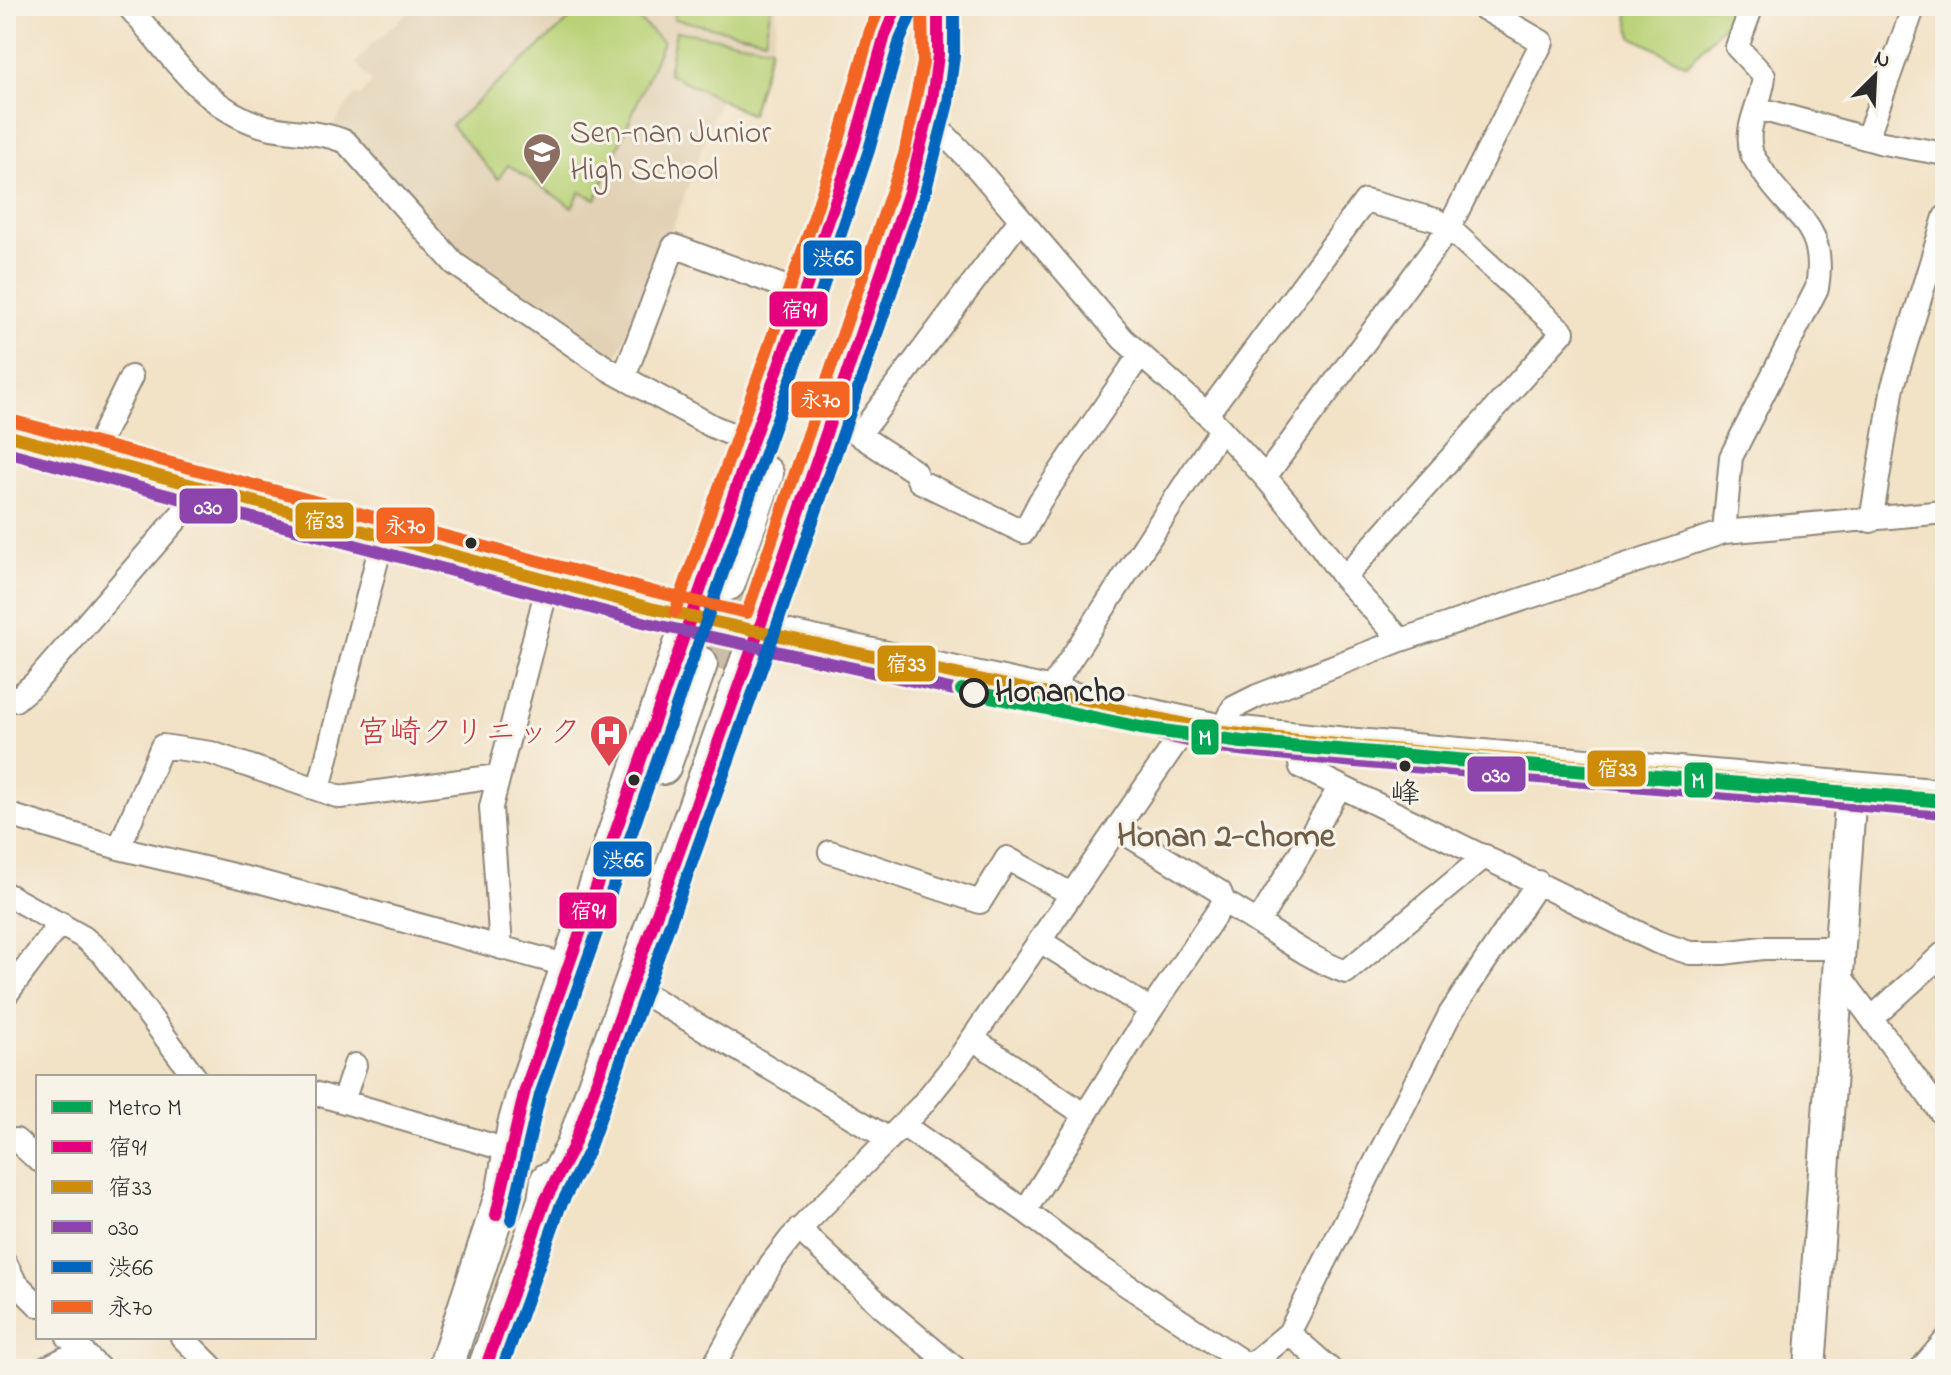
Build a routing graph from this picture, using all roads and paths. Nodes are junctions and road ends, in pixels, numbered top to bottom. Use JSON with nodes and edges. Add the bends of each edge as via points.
{"nodes":[{"id":1,"x":128,"y":6,"type":"edge"},
{"id":2,"x":897,"y":6,"type":"edge"},
{"id":3,"x":937,"y":6,"type":"edge"},
{"id":4,"x":1480,"y":6,"type":"edge"},
{"id":5,"x":1752,"y":6,"type":"edge"},
{"id":6,"x":1914,"y":6,"type":"edge"},
{"id":7,"x":1757,"y":108,"type":"junction"},
{"id":8,"x":927,"y":129,"type":"junction"},
{"id":9,"x":1867,"y":138,"type":"junction"},
{"id":10,"x":1945,"y":154,"type":"edge"},
{"id":11,"x":1945,"y":217,"type":"edge"},
{"id":12,"x":1020,"y":220,"type":"junction"},
{"id":13,"x":1449,"y":228,"type":"junction"},
{"id":14,"x":804,"y":294,"type":"junction"},
{"id":15,"x":1140,"y":355,"type":"junction"},
{"id":16,"x":131,"y":377,"type":"dead end"},
{"id":17,"x":624,"y":377,"type":"junction"},
{"id":18,"x":1214,"y":422,"type":"junction"},
{"id":19,"x":6,"y":435,"type":"edge"},
{"id":20,"x":752,"y":443,"type":"junction"},
{"id":21,"x":95,"y":459,"type":"junction"},
{"id":22,"x":1265,"y":477,"type":"junction"},
{"id":23,"x":203,"y":489,"type":"junction"},
{"id":24,"x":1945,"y":512,"type":"edge"},
{"id":25,"x":1871,"y":521,"type":"junction"},
{"id":26,"x":1724,"y":532,"type":"junction"},
{"id":27,"x":383,"y":536,"type":"junction"},
{"id":28,"x":1344,"y":578,"type":"junction"},
{"id":29,"x":549,"y":580,"type":"junction"},
{"id":30,"x":690,"y":617,"type":"junction"},
{"id":31,"x":758,"y":632,"type":"junction"},
{"id":32,"x":1401,"y":640,"type":"junction"},
{"id":33,"x":1047,"y":695,"type":"junction"},
{"id":34,"x":6,"y":698,"type":"edge"},
{"id":35,"x":1188,"y":725,"type":"junction"},
{"id":36,"x":1223,"y":732,"type":"junction"},
{"id":37,"x":1294,"y":740,"type":"junction"},
{"id":38,"x":498,"y":776,"type":"junction"},
{"id":39,"x":1340,"y":787,"type":"junction"},
{"id":40,"x":319,"y":789,"type":"junction"},
{"id":41,"x":1851,"y":790,"type":"junction"},
{"id":42,"x":1945,"y":797,"type":"edge"},
{"id":43,"x":6,"y":814,"type":"edge"},
{"id":44,"x":1118,"y":829,"type":"junction"},
{"id":45,"x":119,"y":848,"type":"junction"},
{"id":46,"x":830,"y":852,"type":"dead end"},
{"id":47,"x":1485,"y":856,"type":"junction"},
{"id":48,"x":1538,"y":882,"type":"junction"},
{"id":49,"x":6,"y":894,"type":"edge"},
{"id":50,"x":1071,"y":894,"type":"junction"},
{"id":51,"x":1224,"y":902,"type":"junction"},
{"id":52,"x":1259,"y":921,"type":"junction"},
{"id":53,"x":60,"y":923,"type":"junction"},
{"id":54,"x":1040,"y":941,"type":"junction"},
{"id":55,"x":501,"y":948,"type":"junction"},
{"id":56,"x":1945,"y":952,"type":"edge"},
{"id":57,"x":1838,"y":960,"type":"junction"},
{"id":58,"x":569,"y":966,"type":"junction"},
{"id":59,"x":630,"y":985,"type":"junction"},
{"id":60,"x":6,"y":995,"type":"edge"},
{"id":61,"x":1151,"y":1010,"type":"junction"},
{"id":62,"x":1872,"y":1018,"type":"junction"},
{"id":63,"x":973,"y":1039,"type":"junction"},
{"id":64,"x":355,"y":1065,"type":"dead end"},
{"id":65,"x":194,"y":1075,"type":"edge"},
{"id":66,"x":316,"y":1094,"type":"edge"},
{"id":67,"x":343,"y":1101,"type":"junction"},
{"id":68,"x":1085,"y":1115,"type":"junction"},
{"id":69,"x":1945,"y":1118,"type":"edge"},
{"id":70,"x":896,"y":1132,"type":"junction"},
{"id":71,"x":16,"y":1140,"type":"dead end"},
{"id":72,"x":511,"y":1151,"type":"junction"},
{"id":73,"x":36,"y":1158,"type":"edge"},
{"id":74,"x":504,"y":1190,"type":"junction"},
{"id":75,"x":545,"y":1201,"type":"junction"},
{"id":76,"x":1025,"y":1211,"type":"junction"},
{"id":77,"x":799,"y":1229,"type":"junction"},
{"id":78,"x":6,"y":1264,"type":"edge"},
{"id":79,"x":36,"y":1303,"type":"edge"},
{"id":80,"x":1289,"y":1333,"type":"junction"},
{"id":81,"x":184,"y":1339,"type":"edge"},
{"id":82,"x":72,"y":1341,"type":"edge"},
{"id":83,"x":1945,"y":1341,"type":"edge"},
{"id":84,"x":946,"y":1366,"type":"edge"},
{"id":85,"x":1248,"y":1368,"type":"edge"},
{"id":86,"x":44,"y":1369,"type":"edge"},
{"id":87,"x":100,"y":1369,"type":"edge"},
{"id":88,"x":214,"y":1369,"type":"edge"},
{"id":89,"x":445,"y":1369,"type":"edge"},
{"id":90,"x":485,"y":1369,"type":"edge"},
{"id":91,"x":712,"y":1369,"type":"edge"},
{"id":92,"x":1330,"y":1369,"type":"edge"},
{"id":93,"x":1810,"y":1369,"type":"edge"},
{"id":94,"x":1921,"y":1369,"type":"edge"}],
"edges":[{"from":1,"to":17,"type":"street","via":[[192,83],[265,127],[346,142],[455,264]]},
{"from":2,"to":3,"type":"main road","via":[[894,81],[878,146],[739,585],[893,175]]},
{"from":2,"to":14,"type":"main road"},
{"from":3,"to":8,"type":"main road","via":[[939,65]]},
{"from":4,"to":13,"type":"street","via":[[1542,42]]},
{"from":5,"to":7,"type":"street","via":[[1737,47],[1764,76]]},
{"from":6,"to":9,"type":"street"},
{"from":7,"to":9,"type":"street"},
{"from":7,"to":26,"type":"street","via":[[1751,118],[1752,154],[1774,191],[1810,227],[1820,271],[1817,288],[1731,457]]},
{"from":8,"to":12,"type":"street","via":[[946,136]]},
{"from":8,"to":31,"type":"main road"},
{"from":9,"to":10,"type":"street"},
{"from":11,"to":25,"type":"street","via":[[1893,386]]},
{"from":12,"to":15,"type":"street"},
{"from":12,"to":15,"type":"street","via":[[859,435],[914,471],[919,481],[1024,532]]},
{"from":13,"to":18,"type":"street","via":[[1365,201]]},
{"from":13,"to":22,"type":"street"},
{"from":13,"to":28,"type":"street","via":[[1563,332]]},
{"from":14,"to":17,"type":"street","via":[[674,246]]},
{"from":14,"to":20,"type":"main road"},
{"from":15,"to":18,"type":"street"},
{"from":16,"to":21,"type":"street"},
{"from":17,"to":20,"type":"street"},
{"from":18,"to":22,"type":"street"},
{"from":18,"to":33,"type":"street"},
{"from":19,"to":21,"type":"main road"},
{"from":20,"to":30,"type":"main road"},
{"from":21,"to":23,"type":"main road"},
{"from":22,"to":28,"type":"street"},
{"from":23,"to":27,"type":"main road"},
{"from":23,"to":34,"type":"street","via":[[35,683],[15,700]]},
{"from":24,"to":25,"type":"street"},
{"from":25,"to":26,"type":"street"},
{"from":26,"to":32,"type":"street"},
{"from":27,"to":29,"type":"main road"},
{"from":27,"to":40,"type":"street"},
{"from":28,"to":32,"type":"street"},
{"from":29,"to":30,"type":"main road"},
{"from":29,"to":38,"type":"street"},
{"from":30,"to":31,"type":"main road"},
{"from":30,"to":58,"type":"main road"},
{"from":31,"to":33,"type":"main road"},
{"from":31,"to":59,"type":"main road"},
{"from":32,"to":36,"type":"street","via":[[1233,708]]},
{"from":33,"to":35,"type":"main road"},
{"from":35,"to":36,"type":"main road"},
{"from":35,"to":44,"type":"street"},
{"from":36,"to":37,"type":"main road"},
{"from":37,"to":39,"type":"street","via":[[1301,767]]},
{"from":37,"to":41,"type":"main road"},
{"from":38,"to":40,"type":"street","via":[[340,797]]},
{"from":38,"to":55,"type":"street","via":[[491,807]]},
{"from":39,"to":47,"type":"street"},
{"from":39,"to":52,"type":"street"},
{"from":40,"to":45,"type":"street","via":[[211,753],[162,746]]},
{"from":41,"to":42,"type":"main road"},
{"from":41,"to":57,"type":"street"},
{"from":43,"to":45,"type":"street"},
{"from":44,"to":50,"type":"street"},
{"from":44,"to":51,"type":"street","via":[[1220,892]]},
{"from":45,"to":55,"type":"street"},
{"from":46,"to":50,"type":"street","via":[[980,902],[1007,858]]},
{"from":47,"to":48,"type":"street"},
{"from":47,"to":52,"type":"street","via":[[1346,972]]},
{"from":48,"to":57,"type":"street","via":[[1690,953],[1763,948]]},
{"from":48,"to":80,"type":"street","via":[[1450,1014]]},
{"from":49,"to":53,"type":"street"},
{"from":50,"to":54,"type":"street"},
{"from":51,"to":52,"type":"street"},
{"from":51,"to":61,"type":"street"},
{"from":53,"to":60,"type":"street"},
{"from":53,"to":65,"type":"street","via":[[103,954]]},
{"from":54,"to":61,"type":"street"},
{"from":54,"to":63,"type":"street"},
{"from":55,"to":58,"type":"street"},
{"from":56,"to":62,"type":"street"},
{"from":57,"to":62,"type":"street"},
{"from":57,"to":93,"type":"street"},
{"from":58,"to":72,"type":"main road","via":[[525,1090]]},
{"from":59,"to":70,"type":"street"},
{"from":59,"to":75,"type":"main road","via":[[573,1147]]},
{"from":61,"to":68,"type":"street"},
{"from":62,"to":69,"type":"street"},
{"from":63,"to":68,"type":"street"},
{"from":63,"to":70,"type":"street"},
{"from":64,"to":67,"type":"street"},
{"from":66,"to":67,"type":"street"},
{"from":67,"to":72,"type":"street"},
{"from":68,"to":76,"type":"street"},
{"from":70,"to":76,"type":"street"},
{"from":70,"to":77,"type":"street"},
{"from":71,"to":73,"type":"street"},
{"from":72,"to":74,"type":"main road"},
{"from":74,"to":75,"type":"main road","via":[[533,1129],[710,666],[554,1140]]},
{"from":74,"to":89,"type":"main road"},
{"from":75,"to":90,"type":"main road"},
{"from":76,"to":85,"type":"street"},
{"from":77,"to":84,"type":"street"},
{"from":77,"to":91,"type":"street","via":[[771,1264]]},
{"from":78,"to":79,"type":"street"},
{"from":80,"to":85,"type":"street"},
{"from":80,"to":92,"type":"street"},
{"from":81,"to":88,"type":"street"},
{"from":82,"to":86,"type":"street"},
{"from":82,"to":87,"type":"street"},
{"from":83,"to":94,"type":"street"}]}
